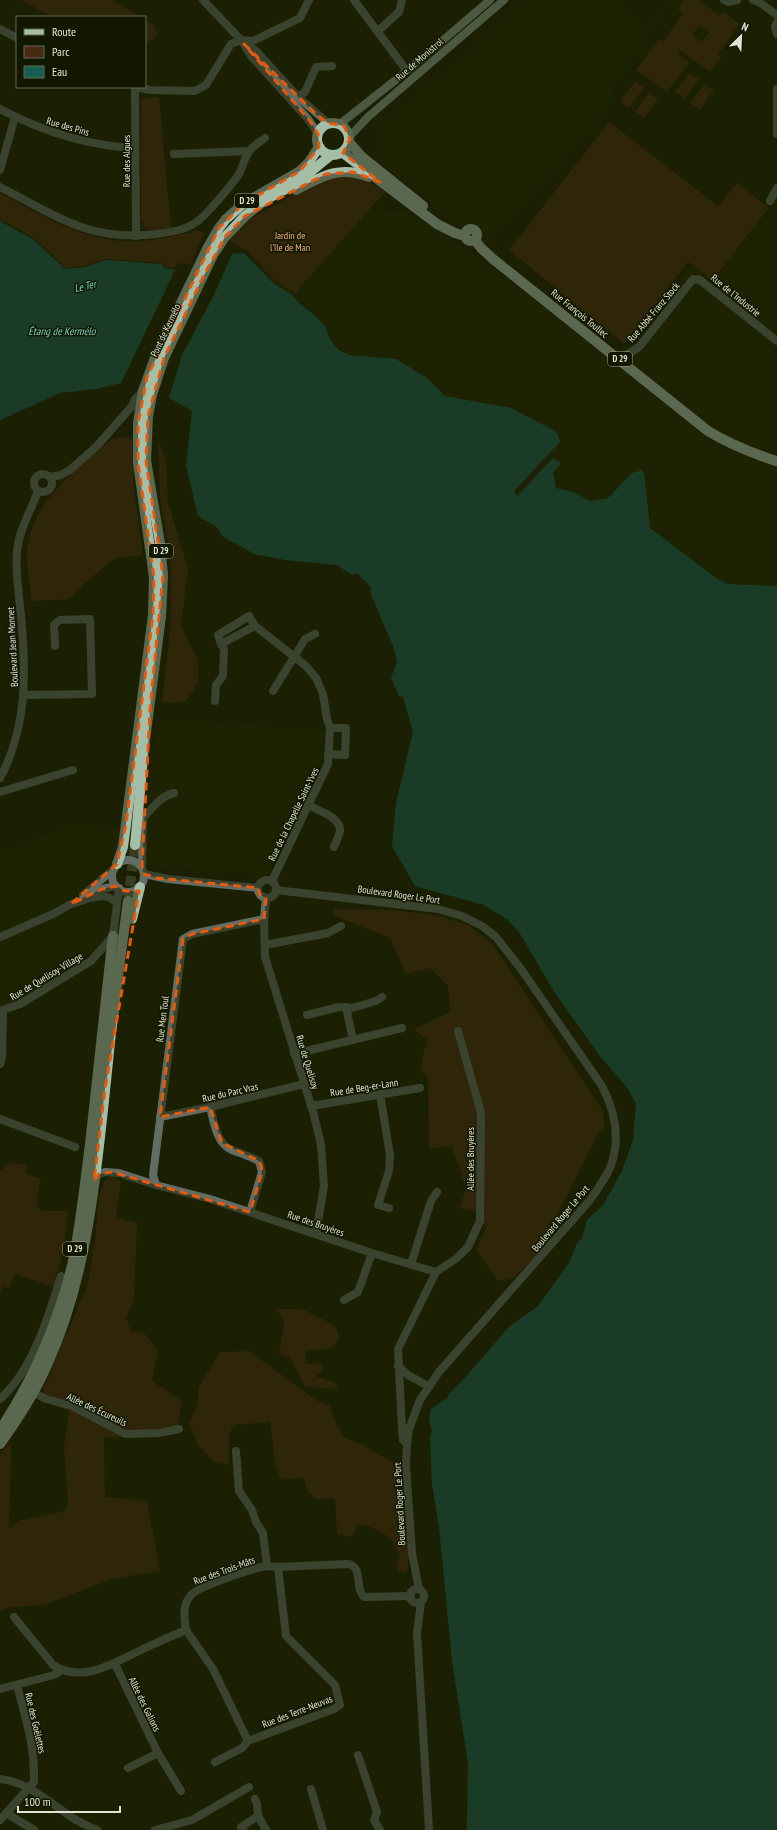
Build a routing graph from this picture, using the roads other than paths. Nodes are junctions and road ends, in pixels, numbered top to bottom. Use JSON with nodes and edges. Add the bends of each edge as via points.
{"nodes":[{"id":1,"x":203,"y":0,"type":"edge"},
{"id":2,"x":309,"y":0,"type":"edge"},
{"id":3,"x":354,"y":0,"type":"edge"},
{"id":4,"x":402,"y":0,"type":"edge"},
{"id":5,"x":490,"y":0,"type":"edge"},
{"id":6,"x":504,"y":0,"type":"edge"},
{"id":7,"x":724,"y":0,"type":"edge"},
{"id":8,"x":737,"y":0,"type":"edge"},
{"id":9,"x":753,"y":0,"type":"edge"},
{"id":10,"x":777,"y":15,"type":"edge"},
{"id":11,"x":777,"y":22,"type":"edge"},
{"id":12,"x":0,"y":29,"type":"edge"},
{"id":13,"x":378,"y":31,"type":"junction"},
{"id":14,"x":777,"y":34,"type":"edge"},
{"id":15,"x":16,"y":37,"type":"edge"},
{"id":16,"x":243,"y":42,"type":"junction"},
{"id":17,"x":332,"y":66,"type":"dead end"},
{"id":18,"x":407,"y":71,"type":"junction"},
{"id":19,"x":135,"y":88,"type":"edge"},
{"id":20,"x":140,"y":88,"type":"edge"},
{"id":21,"x":777,"y":89,"type":"edge"},
{"id":22,"x":298,"y":97,"type":"junction"},
{"id":23,"x":0,"y":110,"type":"edge"},
{"id":24,"x":15,"y":117,"type":"junction"},
{"id":25,"x":328,"y":123,"type":"junction"},
{"id":26,"x":340,"y":124,"type":"junction"},
{"id":27,"x":318,"y":134,"type":"junction"},
{"id":28,"x":777,"y":134,"type":"edge"},
{"id":29,"x":265,"y":138,"type":"dead end"},
{"id":30,"x":350,"y":139,"type":"junction"},
{"id":31,"x":135,"y":148,"type":"junction"},
{"id":32,"x":319,"y":148,"type":"junction"},
{"id":33,"x":249,"y":151,"type":"junction"},
{"id":34,"x":342,"y":153,"type":"junction"},
{"id":35,"x":174,"y":154,"type":"dead end"},
{"id":36,"x":330,"y":155,"type":"junction"},
{"id":37,"x":0,"y":170,"type":"edge"},
{"id":38,"x":380,"y":182,"type":"junction"},
{"id":39,"x":0,"y":187,"type":"edge"},
{"id":40,"x":777,"y":188,"type":"edge"},
{"id":41,"x":770,"y":201,"type":"dead end"},
{"id":42,"x":245,"y":216,"type":"junction"},
{"id":43,"x":465,"y":234,"type":"junction"},
{"id":44,"x":136,"y":236,"type":"junction"},
{"id":45,"x":198,"y":276,"type":"junction"},
{"id":46,"x":700,"y":280,"type":"joint"},
{"id":47,"x":777,"y":341,"type":"edge"},
{"id":48,"x":620,"y":359,"type":"junction"},
{"id":49,"x":148,"y":393,"type":"junction"},
{"id":50,"x":777,"y":463,"type":"edge"},
{"id":51,"x":50,"y":477,"type":"junction"},
{"id":52,"x":38,"y":491,"type":"junction"},
{"id":53,"x":315,"y":634,"type":"dead end"},
{"id":54,"x":55,"y":646,"type":"dead end"},
{"id":55,"x":295,"y":656,"type":"junction"},
{"id":56,"x":273,"y":691,"type":"dead end"},
{"id":57,"x":24,"y":695,"type":"junction"},
{"id":58,"x":215,"y":701,"type":"dead end"},
{"id":59,"x":146,"y":709,"type":"junction"},
{"id":60,"x":330,"y":728,"type":"junction"},
{"id":61,"x":328,"y":754,"type":"junction"},
{"id":62,"x":73,"y":770,"type":"dead end"},
{"id":63,"x":0,"y":778,"type":"edge"},
{"id":64,"x":0,"y":792,"type":"edge"},
{"id":65,"x":174,"y":793,"type":"dead end"},
{"id":66,"x":308,"y":805,"type":"junction"},
{"id":67,"x":143,"y":818,"type":"junction"},
{"id":68,"x":133,"y":844,"type":"tunnel mouth"},
{"id":69,"x":334,"y":847,"type":"dead end"},
{"id":70,"x":116,"y":866,"type":"junction"},
{"id":71,"x":143,"y":870,"type":"junction"},
{"id":72,"x":272,"y":881,"type":"junction"},
{"id":73,"x":117,"y":887,"type":"junction"},
{"id":74,"x":140,"y":887,"type":"junction"},
{"id":75,"x":258,"y":888,"type":"junction"},
{"id":76,"x":276,"y":890,"type":"junction"},
{"id":77,"x":266,"y":898,"type":"junction"},
{"id":78,"x":87,"y":899,"type":"junction"},
{"id":79,"x":123,"y":901,"type":"junction"},
{"id":80,"x":71,"y":904,"type":"junction"},
{"id":81,"x":264,"y":919,"type":"junction"},
{"id":82,"x":341,"y":926,"type":"dead end"},
{"id":83,"x":113,"y":936,"type":"junction"},
{"id":84,"x":0,"y":937,"type":"edge"},
{"id":85,"x":265,"y":945,"type":"junction"},
{"id":86,"x":382,"y":997,"type":"dead end"},
{"id":87,"x":346,"y":1007,"type":"junction"},
{"id":88,"x":2,"y":1011,"type":"edge"},
{"id":89,"x":307,"y":1015,"type":"dead end"},
{"id":90,"x":402,"y":1028,"type":"dead end"},
{"id":91,"x":458,"y":1031,"type":"dead end"},
{"id":92,"x":353,"y":1040,"type":"junction"},
{"id":93,"x":294,"y":1054,"type":"junction"},
{"id":94,"x":0,"y":1064,"type":"edge"},
{"id":95,"x":304,"y":1084,"type":"junction"},
{"id":96,"x":101,"y":1087,"type":"junction"},
{"id":97,"x":420,"y":1088,"type":"dead end"},
{"id":98,"x":380,"y":1094,"type":"junction"},
{"id":99,"x":311,"y":1106,"type":"junction"},
{"id":100,"x":210,"y":1107,"type":"junction"},
{"id":101,"x":160,"y":1117,"type":"junction"},
{"id":102,"x":0,"y":1118,"type":"edge"},
{"id":103,"x":75,"y":1147,"type":"dead end"},
{"id":104,"x":94,"y":1181,"type":"junction"},
{"id":105,"x":156,"y":1185,"type":"junction"},
{"id":106,"x":437,"y":1192,"type":"dead end"},
{"id":107,"x":389,"y":1208,"type":"dead end"},
{"id":108,"x":250,"y":1212,"type":"junction"},
{"id":109,"x":316,"y":1233,"type":"junction"},
{"id":110,"x":372,"y":1253,"type":"junction"},
{"id":111,"x":411,"y":1264,"type":"junction"},
{"id":112,"x":436,"y":1272,"type":"junction"},
{"id":113,"x":61,"y":1276,"type":"dead end"},
{"id":114,"x":344,"y":1300,"type":"dead end"},
{"id":115,"x":398,"y":1366,"type":"junction"},
{"id":116,"x":428,"y":1386,"type":"junction"},
{"id":117,"x":32,"y":1392,"type":"junction"},
{"id":118,"x":0,"y":1399,"type":"edge"},
{"id":119,"x":18,"y":1402,"type":"junction"},
{"id":120,"x":0,"y":1417,"type":"edge"},
{"id":121,"x":178,"y":1429,"type":"dead end"},
{"id":122,"x":0,"y":1430,"type":"edge"},
{"id":123,"x":0,"y":1444,"type":"edge"},
{"id":124,"x":407,"y":1444,"type":"junction"},
{"id":125,"x":236,"y":1451,"type":"dead end"},
{"id":126,"x":267,"y":1566,"type":"junction"},
{"id":127,"x":278,"y":1567,"type":"junction"},
{"id":128,"x":419,"y":1589,"type":"junction"},
{"id":129,"x":411,"y":1596,"type":"junction"},
{"id":130,"x":421,"y":1602,"type":"junction"},
{"id":131,"x":14,"y":1617,"type":"dead end"},
{"id":132,"x":186,"y":1630,"type":"junction"},
{"id":133,"x":115,"y":1664,"type":"junction"},
{"id":134,"x":62,"y":1670,"type":"junction"},
{"id":135,"x":17,"y":1685,"type":"junction"},
{"id":136,"x":0,"y":1689,"type":"edge"},
{"id":137,"x":248,"y":1741,"type":"junction"},
{"id":138,"x":158,"y":1753,"type":"junction"},
{"id":139,"x":358,"y":1755,"type":"dead end"},
{"id":140,"x":214,"y":1762,"type":"dead end"},
{"id":141,"x":128,"y":1768,"type":"dead end"},
{"id":142,"x":0,"y":1779,"type":"edge"},
{"id":143,"x":249,"y":1787,"type":"dead end"},
{"id":144,"x":30,"y":1788,"type":"junction"},
{"id":145,"x":311,"y":1789,"type":"dead end"},
{"id":146,"x":181,"y":1791,"type":"dead end"},
{"id":147,"x":255,"y":1799,"type":"dead end"},
{"id":148,"x":6,"y":1813,"type":"junction"},
{"id":149,"x":258,"y":1816,"type":"junction"},
{"id":150,"x":0,"y":1820,"type":"edge"},
{"id":151,"x":34,"y":1830,"type":"edge"},
{"id":152,"x":98,"y":1830,"type":"edge"},
{"id":153,"x":155,"y":1830,"type":"edge"},
{"id":154,"x":243,"y":1830,"type":"edge"},
{"id":155,"x":266,"y":1830,"type":"edge"},
{"id":156,"x":323,"y":1830,"type":"edge"},
{"id":157,"x":380,"y":1830,"type":"edge"},
{"id":158,"x":429,"y":1830,"type":"edge"}],
"edges":[{"from":1,"to":16,"type":"street"},
{"from":2,"to":16,"type":"street","via":[[300,18],[253,41]]},
{"from":3,"to":13,"type":"street"},
{"from":4,"to":13,"type":"street","via":[[399,12]]},
{"from":5,"to":18,"type":"main road","name":"Rue de Monistrol"},
{"from":6,"to":30,"type":"main road","name":"Rue de Monistrol","via":[[369,116]]},
{"from":7,"to":8,"type":"street"},
{"from":9,"to":10,"type":"street"},
{"from":11,"to":14,"type":"street"},
{"from":12,"to":15,"type":"street"},
{"from":13,"to":18,"type":"street"},
{"from":16,"to":20,"type":"street","via":[[231,44],[206,85],[201,88],[194,91]]},
{"from":16,"to":22,"type":"street","via":[[256,52]]},
{"from":16,"to":27,"type":"street"},
{"from":17,"to":22,"type":"street","via":[[316,67],[304,92]]},
{"from":18,"to":26,"type":"main road","name":"Rue de Monistrol"},
{"from":19,"to":31,"type":"street","name":"Rue des Algues"},
{"from":21,"to":28,"type":"street"},
{"from":22,"to":25,"type":"street"},
{"from":23,"to":24,"type":"street","name":"Rue des Pins"},
{"from":24,"to":31,"type":"street","name":"Rue des Pins","via":[[79,140],[113,147]]},
{"from":24,"to":37,"type":"street"},
{"from":25,"to":26,"type":"main road"},
{"from":25,"to":27,"type":"main road"},
{"from":26,"to":30,"type":"main road","via":[[348,131]]},
{"from":27,"to":32,"type":"main road"},
{"from":29,"to":33,"type":"street"},
{"from":30,"to":34,"type":"main road"},
{"from":30,"to":43,"type":"main road","via":[[362,157],[416,200]]},
{"from":31,"to":44,"type":"street","name":"Rue des Algues"},
{"from":32,"to":36,"type":"main road"},
{"from":32,"to":45,"type":"main road","number":"D 29","via":[[300,171],[259,193],[226,219],[208,247]]},
{"from":33,"to":35,"type":"street"},
{"from":33,"to":44,"type":"street","via":[[238,175],[200,220],[189,228]]},
{"from":34,"to":36,"type":"main road"},
{"from":34,"to":38,"type":"main road"},
{"from":36,"to":42,"type":"main road","number":"D 29","via":[[297,183],[267,199]]},
{"from":38,"to":42,"type":"main road","via":[[353,172],[326,174]]},
{"from":38,"to":43,"type":"main road","via":[[437,224],[455,233]]},
{"from":39,"to":44,"type":"street","via":[[78,227],[110,235]]},
{"from":40,"to":41,"type":"street"},
{"from":42,"to":45,"type":"main road","number":"D 29","via":[[225,237]]},
{"from":43,"to":48,"type":"main road","name":"Rue François Toullec","number":"D 29","via":[[469,241],[475,240],[493,259]]},
{"from":45,"to":49,"type":"main road","name":"Pont de Kermélo","number":"D 29"},
{"from":46,"to":47,"type":"street","name":"Rue de l'Industrie"},
{"from":46,"to":48,"type":"street","name":"Rue Abbé Franz Stock","via":[[693,280],[639,347]]},
{"from":48,"to":50,"type":"main road","name":"Rue François Toullec","number":"D 29","via":[[708,431]]},
{"from":49,"to":51,"type":"street","via":[[135,399],[132,406],[97,446],[70,470]]},
{"from":49,"to":59,"type":"main road","number":"D 29","via":[[146,460],[163,576],[161,616]]},
{"from":51,"to":52,"type":"street","via":[[51,488],[46,492]]},
{"from":51,"to":52,"type":"street","via":[[42,474],[35,478],[34,485]]},
{"from":52,"to":57,"type":"street","name":"Boulevard Jean Monnet","via":[[19,539],[17,552],[16,569],[25,669]]},
{"from":53,"to":55,"type":"street","via":[[305,639]]},
{"from":54,"to":57,"type":"street","via":[[54,625],[60,620],[90,619],[92,694]]},
{"from":55,"to":56,"type":"street"},
{"from":55,"to":58,"type":"street","name":"Rue de la Chapelle Saint-Yves","via":[[255,626],[221,644],[224,649],[222,676],[216,685]]},
{"from":55,"to":60,"type":"street","name":"Rue de la Chapelle Saint-Yves","via":[[320,684]]},
{"from":57,"to":63,"type":"street","name":"Boulevard Jean Monnet","via":[[16,742]]},
{"from":59,"to":67,"type":"main road"},
{"from":59,"to":68,"type":"main road","number":"D 29","via":[[140,748]]},
{"from":59,"to":70,"type":"main road","via":[[123,847]]},
{"from":60,"to":61,"type":"street","name":"Rue de la Chapelle Saint-Yves"},
{"from":60,"to":61,"type":"street","via":[[346,728],[345,755]]},
{"from":61,"to":66,"type":"street","name":"Rue de la Chapelle Saint-Yves","via":[[328,764]]},
{"from":62,"to":64,"type":"street"},
{"from":65,"to":67,"type":"street","via":[[165,795]]},
{"from":66,"to":69,"type":"street","via":[[333,818],[339,825],[340,831]]},
{"from":66,"to":72,"type":"street","name":"Rue de la Chapelle Saint-Yves"},
{"from":67,"to":71,"type":"street"},
{"from":70,"to":71,"type":"street","via":[[122,861],[130,860],[138,862]]},
{"from":70,"to":73,"type":"street","via":[[112,876]]},
{"from":70,"to":80,"type":"street"},
{"from":71,"to":74,"type":"street","via":[[144,881]]},
{"from":71,"to":75,"type":"street","via":[[168,879]]},
{"from":72,"to":75,"type":"street","via":[[264,881]]},
{"from":72,"to":76,"type":"street"},
{"from":73,"to":74,"type":"street","via":[[131,892]]},
{"from":73,"to":78,"type":"street","via":[[102,889]]},
{"from":73,"to":79,"type":"street"},
{"from":74,"to":96,"type":"main road","via":[[133,910]]},
{"from":75,"to":77,"type":"street","via":[[260,895]]},
{"from":76,"to":77,"type":"street","via":[[274,895]]},
{"from":76,"to":116,"type":"street","name":"Boulevard Roger Le Port","via":[[438,908],[482,926],[496,936],[521,969],[602,1086],[610,1102],[614,1118],[614,1151],[610,1168],[603,1180],[590,1200]]},
{"from":77,"to":81,"type":"street","name":"Rue de Quelisoy"},
{"from":78,"to":79,"type":"street","via":[[101,895]]},
{"from":78,"to":80,"type":"street"},
{"from":79,"to":83,"type":"street"},
{"from":79,"to":96,"type":"main road","number":"D 29"},
{"from":80,"to":84,"type":"street"},
{"from":81,"to":85,"type":"street","name":"Rue de Quelisoy"},
{"from":81,"to":101,"type":"street","name":"Rue Men Toul","via":[[192,934],[183,939]]},
{"from":82,"to":85,"type":"street","via":[[328,934]]},
{"from":83,"to":88,"type":"street","name":"Rue de Quelisoy-Village","via":[[91,961],[20,1004]]},
{"from":83,"to":96,"type":"main road"},
{"from":85,"to":93,"type":"street","name":"Rue de Quelisoy","via":[[270,976]]},
{"from":86,"to":87,"type":"street","via":[[352,1008]]},
{"from":87,"to":89,"type":"street"},
{"from":87,"to":92,"type":"street"},
{"from":88,"to":94,"type":"street","name":"Rue de Quelisoy-Village","via":[[3,1042]]},
{"from":90,"to":92,"type":"street"},
{"from":91,"to":112,"type":"street","name":"Allée des Bruyères","via":[[481,1113],[480,1221],[468,1247]]},
{"from":92,"to":93,"type":"street"},
{"from":93,"to":95,"type":"street","name":"Rue de Quelisoy"},
{"from":95,"to":99,"type":"street","name":"Rue de Quelisoy"},
{"from":95,"to":100,"type":"street","name":"Rue du Parc Vras"},
{"from":96,"to":104,"type":"main road","number":"D 29"},
{"from":96,"to":119,"type":"main road","number":"D 29","via":[[72,1261],[52,1329]]},
{"from":97,"to":98,"type":"street","name":"Rue de Beg-er-Lann"},
{"from":98,"to":99,"type":"street","name":"Rue de Beg-er-Lann"},
{"from":98,"to":107,"type":"street","via":[[390,1155],[389,1171],[378,1205]]},
{"from":99,"to":109,"type":"street","name":"Rue de Quelisoy","via":[[321,1145],[324,1186]]},
{"from":100,"to":101,"type":"street","name":"Rue du Parc Vras"},
{"from":100,"to":108,"type":"street","via":[[222,1143],[259,1161],[261,1165],[262,1172]]},
{"from":101,"to":105,"type":"street","name":"Rue Men Toul","via":[[153,1175]]},
{"from":102,"to":103,"type":"street"},
{"from":104,"to":105,"type":"street","name":"Rue des Bruyères","via":[[98,1174],[112,1172]]},
{"from":104,"to":117,"type":"main road","number":"D 29","via":[[86,1239],[65,1320],[48,1364]]},
{"from":105,"to":108,"type":"street","name":"Rue des Bruyères"},
{"from":106,"to":111,"type":"street","via":[[431,1201]]},
{"from":108,"to":109,"type":"street","name":"Rue des Bruyères"},
{"from":109,"to":110,"type":"street","name":"Rue des Bruyères"},
{"from":110,"to":111,"type":"street","name":"Rue des Bruyères"},
{"from":110,"to":114,"type":"street","via":[[358,1292]]},
{"from":111,"to":112,"type":"street","name":"Rue des Bruyères"},
{"from":112,"to":115,"type":"street","via":[[398,1349]]},
{"from":113,"to":118,"type":"street","via":[[42,1333],[17,1379]]},
{"from":115,"to":116,"type":"street"},
{"from":115,"to":124,"type":"street","via":[[402,1429]]},
{"from":116,"to":124,"type":"street","name":"Boulevard Roger Le Port","via":[[413,1418]]},
{"from":117,"to":121,"type":"street","name":"Allée des Écureuils","via":[[72,1406],[125,1434],[159,1433]]},
{"from":117,"to":123,"type":"main road","number":"D 29"},
{"from":119,"to":120,"type":"main road"},
{"from":119,"to":122,"type":"main road","number":"D 29"},
{"from":124,"to":128,"type":"street","name":"Boulevard Roger Le Port","via":[[406,1466],[412,1553]]},
{"from":125,"to":126,"type":"street","via":[[239,1491],[263,1533]]},
{"from":126,"to":127,"type":"street","name":"Rue des Trois-Mâts"},
{"from":126,"to":132,"type":"street","name":"Rue des Trois-Mâts","via":[[192,1593],[186,1601],[184,1610]]},
{"from":127,"to":129,"type":"street","name":"Rue des Trois-Mâts","via":[[352,1564],[357,1569],[360,1593],[364,1597]]},
{"from":127,"to":137,"type":"street","name":"Rue des Terre-Neuvas","via":[[286,1636],[335,1685],[340,1705]]},
{"from":128,"to":129,"type":"street","via":[[413,1591]]},
{"from":128,"to":130,"type":"street","via":[[424,1596]]},
{"from":129,"to":130,"type":"street","via":[[414,1601]]},
{"from":130,"to":158,"type":"street","via":[[417,1633]]},
{"from":131,"to":134,"type":"street","via":[[53,1665]]},
{"from":132,"to":133,"type":"street"},
{"from":132,"to":137,"type":"street","via":[[214,1669]]},
{"from":133,"to":134,"type":"street","via":[[91,1672]]},
{"from":133,"to":138,"type":"street","name":"Allée des Galions"},
{"from":134,"to":135,"type":"street","name":"Rue des Goëlettes","via":[[54,1675]]},
{"from":135,"to":136,"type":"street","name":"Rue des Goëlettes"},
{"from":135,"to":144,"type":"street","name":"Rue des Goëlettes","via":[[35,1758],[34,1782]]},
{"from":137,"to":140,"type":"street","name":"Rue des Terre-Neuvas","via":[[242,1748]]},
{"from":138,"to":141,"type":"street"},
{"from":138,"to":146,"type":"street","name":"Allée des Galions"},
{"from":139,"to":157,"type":"street","via":[[377,1812],[374,1820]]},
{"from":142,"to":144,"type":"street","via":[[11,1780]]},
{"from":143,"to":153,"type":"street","via":[[192,1820]]},
{"from":144,"to":148,"type":"street"},
{"from":144,"to":152,"type":"street","via":[[71,1817]]},
{"from":145,"to":156,"type":"street"},
{"from":147,"to":149,"type":"street"},
{"from":148,"to":150,"type":"street"},
{"from":148,"to":151,"type":"street"},
{"from":149,"to":154,"type":"street","via":[[241,1827]]},
{"from":149,"to":155,"type":"street"}]}
